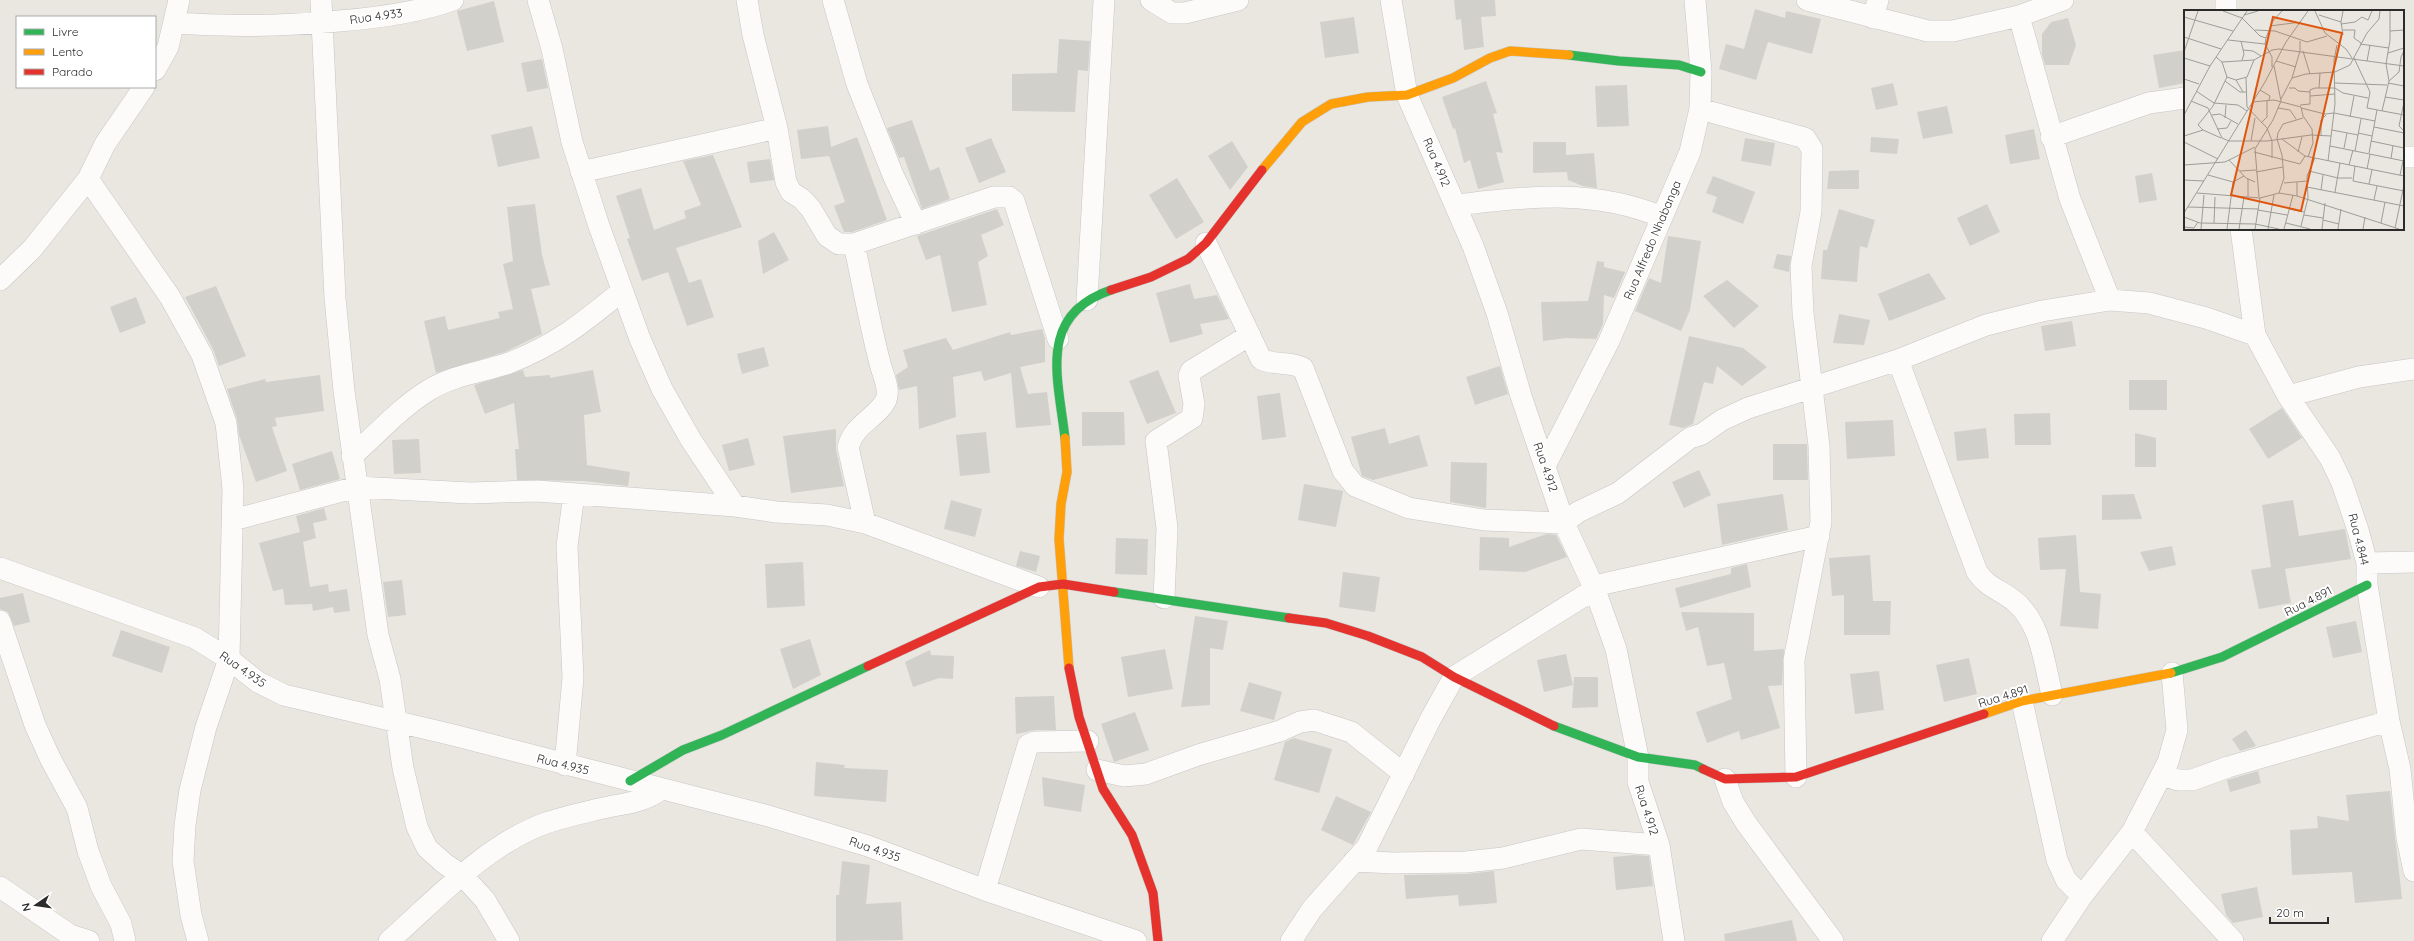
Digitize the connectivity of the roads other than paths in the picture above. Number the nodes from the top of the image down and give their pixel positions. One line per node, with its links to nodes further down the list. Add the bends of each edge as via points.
1 (180, 0): 17 (street)
2 (320, 0): 16 (street)
3 (453, 0): 16 (street, Rua 4.933, via 380,18)
4 (538, 0): 26 (street)
5 (747, 0): 24 (street, via 753,35)
6 (834, 0): 30 (street, via 857,84 893,175)
7 (1104, 0): 36 (street)
8 (1151, 0): 9 (street, via 1172,13 1185,13)
9 (1238, 0)
10 (1392, 0): 21 (street, Rua 4.912)
11 (1695, 0): 19 (street, Rua Alfredo Nhabanga)
12 (1807, 0): 14 (street)
13 (2062, 0): 15 (street)
14 (1876, 9): 15 (street, via 1928,31 1953,31)
15 (2019, 16): 25 (street)
16 (322, 22): 17 (street, Rua 4.933, via 229,27); 45 (street, via 335,298)
17 (174, 23): 18 (street, via 168,47)
18 (156, 68)
19 (1701, 72): 21 (street, via 1679,66 1556,53 1510,51 1490,58 1453,78); 23 (street, Rua Alfredo Nhabanga)
20 (143, 88): 27 (street, via 106,144)
21 (1407, 95): 28 (street, Rua 4.912); 33 (street, via 1368,97 1331,104 1302,122 1237,201)
22 (2184, 98): 25 (street, via 2149,103)
23 (1700, 109): 29 (street, Rua Alfredo Nhabanga, via 1690,152); 43 (street, via 1805,138 1812,149 1811,212 1801,266)
24 (777, 128): 26 (street); 32 (street, via 786,182 791,192 802,199 811,210 827,236 838,244)
25 (2051, 137): 37 (street, via 2070,199)
26 (581, 172): 35 (street)
27 (88, 179): 34 (street, via 32,249); 50 (street, via 170,297 202,355 226,423 233,489)
28 (1456, 205): 29 (street, via 1543,195 1588,198 1636,206); 46 (street, Rua 4.912, via 1474,246 1521,396)
29 (1662, 217): 46 (street, Rua Alfredo Nhabanga, via 1609,341)
30 (916, 224): 32 (street); 40 (street, via 994,197 1009,197 1014,201)
31 (2241, 230): 39 (street, Rua 4.844)
32 (854, 244): 51 (street, via 887,390 886,401 850,438 848,446)
33 (1206, 244): 36 (street, via 1188,258 1151,277); 38 (street)
34 (0, 280)
35 (622, 291): 45 (street, via 557,342 507,364 457,378 429,390); 49 (street, via 662,389 691,440)
36 (1088, 300): 40 (street, via 1074,310)
37 (2110, 300): 39 (street, via 2149,303 2206,318); 41 (street, via 2042,311 1986,325)
38 (1250, 335): 52 (street, via 1261,359 1269,363 1297,365 1303,368 1343,471 1355,486 1410,508 1484,520); 61 (street, via 1190,371 1194,411 1192,418 1156,441 1167,528)
39 (2255, 335): 44 (street, Rua 4.844)
40 (1058, 339): 57 (street, via 1057,366 1067,472 1061,504 1059,539)
41 (1898, 360): 43 (street); 66 (street, via 1977,572 1985,583 2013,600 2035,628)
42 (2414, 369): 44 (street, via 2359,377)
43 (1811, 386): 52 (street, via 1722,420 1702,434 1690,438 1618,492 1578,512); 53 (street, via 1818,446 1821,522)
44 (2288, 396): 55 (street, Rua 4.844, via 2330,458 2342,483)
45 (352, 456): 47 (street)
46 (1546, 464): 52 (street, Rua 4.912)
47 (357, 487): 48 (street, via 470,493); 50 (street); 69 (street, via 378,635 390,679)
48 (574, 494): 49 (street); 72 (street, via 567,546 573,678)
49 (735, 506): 51 (street, via 827,515)
50 (233, 520): 63 (street)
51 (865, 523): 59 (street)
52 (1564, 523): 60 (street, Rua 4.912)
53 (1819, 536): 60 (street, via 1603,584); 77 (street, via 1794,660)
54 (2414, 562): 55 (street)
55 (2367, 564): 58 (street, Rua 4.844)
56 (0, 568): 63 (street, Rua 4.935, via 195,638)
57 (1063, 584): 59 (street, Rua 4.891); 61 (street, Rua 4.891); 70 (street, via 1070,679)
58 (2367, 585): 64 (street, Rua 4.891, via 2222,657); 68 (street, Rua 4.844)
59 (1039, 586): 79 (street, Rua 4.891, via 758,719 683,750)
60 (1594, 590): 65 (street); 71 (street, Rua 4.912, via 1616,649)
61 (1164, 598): 65 (street, Rua 4.891, via 1326,623 1422,657)
62 (0, 621): 90 (street, via 35,725 77,808 88,851 101,886 121,924)
63 (229, 659): 69 (street, Rua 4.935, via 258,682 284,695); 91 (street, via 206,727 184,825 183,861 191,915)
64 (2172, 673): 66 (street, Rua 4.891); 76 (street, via 2177,730)
65 (1454, 678): 71 (street, Rua 4.891, via 1530,716); 75 (street)
66 (2052, 695): 67 (street, Rua 4.891)
67 (2022, 701): 77 (street, Rua 4.891); 88 (street, via 2057,860 2066,880)
68 (2389, 721): 73 (street, Rua 4.844); 76 (street, via 2228,767 2192,780)
69 (397, 723): 72 (street, Rua 4.935); 85 (street, via 403,768 417,827 427,848)
70 (1088, 741): 74 (street); 87 (street, via 1035,742 1028,745)
71 (1638, 757): 78 (street, Rua 4.891, via 1696,765); 82 (street, Rua 4.912, via 1638,782)
72 (565, 765): 79 (street, Rua 4.935)
73 (2407, 768): 84 (street, Rua 4.844, via 2408,838)
74 (1097, 770): 75 (street, via 1124,776 1146,774 1198,755 1280,731 1300,722 1314,720 1351,732); 95 (street, via 1103,789 1132,835 1144,867 1153,894)
75 (1404, 774): 83 (street, via 1367,847)
76 (2162, 776): 81 (street)
77 (1796, 777): 78 (street, Rua 4.891)
78 (1725, 779): 98 (street, via 1733,802 1746,823)
79 (630, 781): 80 (street, Rua 4.935)
80 (662, 789): 85 (street, via 648,799 578,814 523,833); 87 (street, Rua 4.935, via 765,815 868,846)
81 (2132, 832): 88 (street); 100 (street)
82 (1658, 845): 83 (street, via 1581,840 1495,859 1393,863); 97 (street, Rua 4.912)
83 (1354, 861): 96 (street, via 1312,910)
84 (2414, 871)
85 (463, 876): 92 (street); 93 (street, via 485,900)
86 (0, 888): 89 (street, via 70,935)
87 (985, 890): 94 (street, Rua 4.935)
88 (2082, 896): 99 (street)
89 (89, 941)
90 (125, 941)
91 (198, 941)
92 (389, 941)
93 (509, 941)
94 (1136, 941)
95 (1158, 941)
96 (1291, 941)
97 (1674, 941)
98 (1833, 941)
99 (2052, 941)
100 (2233, 941)

